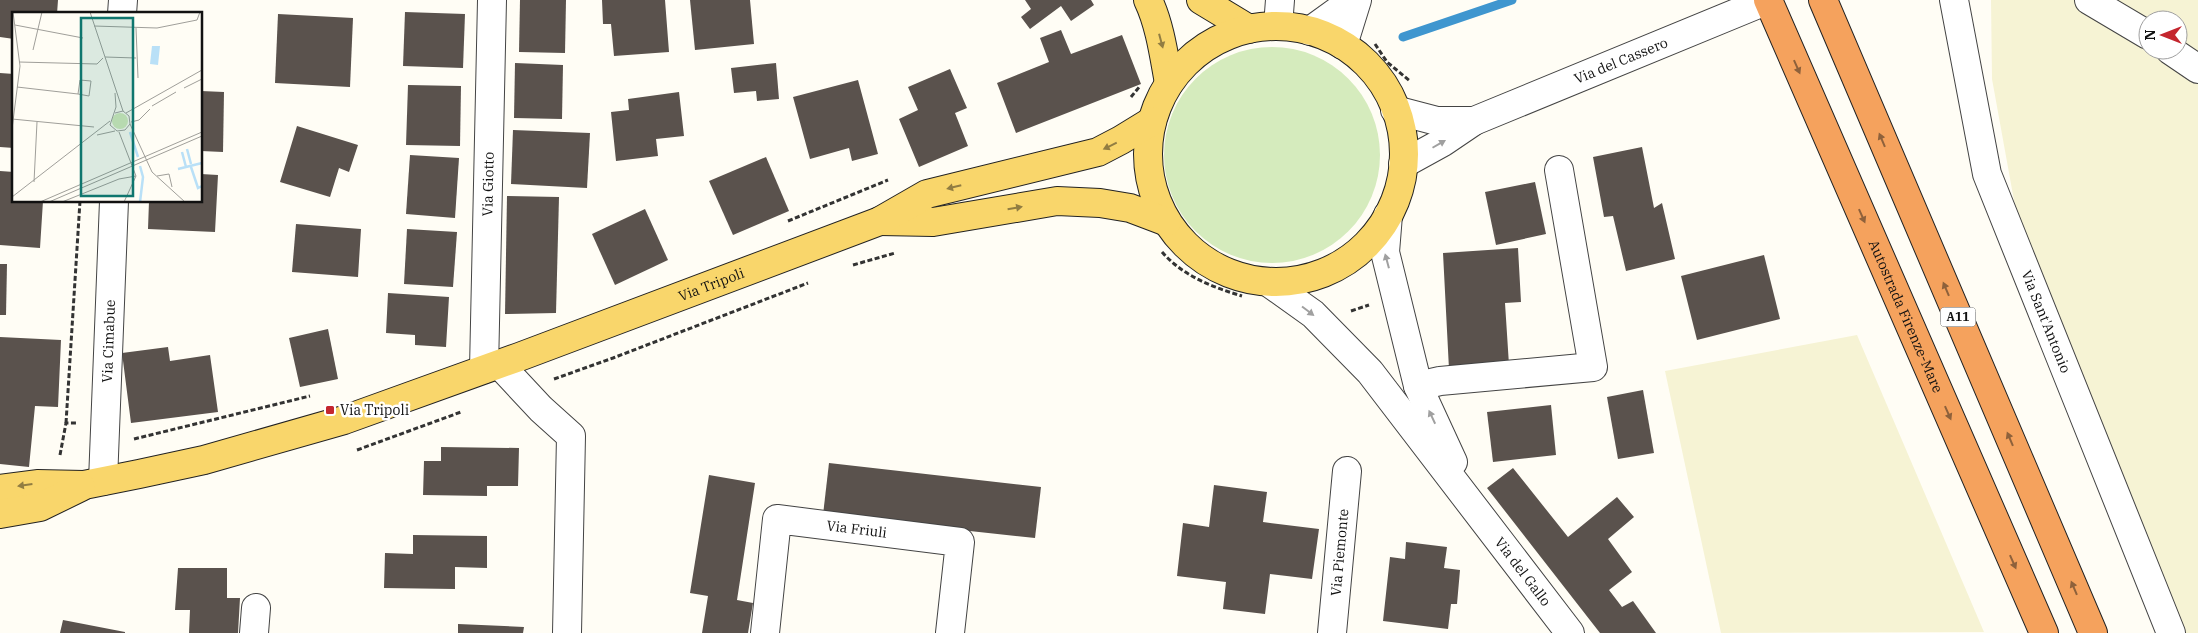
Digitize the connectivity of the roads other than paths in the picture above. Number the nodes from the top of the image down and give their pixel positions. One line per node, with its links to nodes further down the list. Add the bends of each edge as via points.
1 (492, 0): 27 (street, Via Giotto)
2 (1148, 0): 16 (main road, one-way to 16, via 1164,52)
3 (1201, 0): 10 (main road)
4 (1355, 0): 12 (street); 13 (street)
5 (1954, 0): 41 (street, Via Sant'Antonio, via 1987,174)
6 (2090, 0): 11 (street)
7 (1823, 1): 40 (highway, A11, one-way to 7)
8 (1772, 11): 19 (street, Via del Cassero); 39 (highway, Autostrada Firenze-Mare, one-way to 39)
9 (1279, 13): 10 (main road); 12 (main road)
10 (1249, 29): 16 (main road, via 1204,49)
11 (2138, 29)
12 (1310, 31): 13 (main road)
13 (1343, 46): 17 (main road, via 1375,73)
14 (2185, 60): 15 (street)
15 (2198, 69)
16 (1157, 82): 18 (main road, via 1162,95)
17 (1396, 110): 19 (street, via 1437,120); 20 (main road)
18 (1152, 120): 24 (main road, one-way to 24, via 1098,152 927,194); 25 (main road, via 1148,162)
19 (1474, 121): 20 (street, one-way to 19)
20 (1403, 164): 23 (main road, via 1398,190)
21 (1559, 170): 28 (street, via 1592,367 1440,381)
22 (114, 202): 30 (street, Via Cimabue, via 104,422)
23 (1388, 215): 26 (main road, via 1358,253 1338,266 1292,282); 28 (street, one-way to 23, via 1384,252)
24 (880, 221): 25 (main road, one-way to 25, via 933,222 1057,201 1130,208); 27 (main road, Via Tripoli)
25 (1162, 234): 26 (main road, via 1182,242 1221,270)
26 (1268, 282): 32 (street, one-way to 32, via 1313,314 1370,372)
27 (491, 367): 30 (main road, Via Tripoli, via 344,420 204,460); 34 (street, via 571,436)
28 (1418, 386): 32 (street, one-way to 28)
29 (1347, 470): 37 (street, Via Piemonte)
30 (94, 483): 31 (main road, one-way to 31, via 36,484); 33 (main road, via 40,507)
31 (0, 489)
32 (1474, 509): 38 (street, Via del Gallo)
33 (0, 514)
34 (567, 633)
35 (765, 633): 36 (street, Via Friuli, via 777,519 960,542)
36 (950, 633)
37 (1332, 633)
38 (1570, 633)
39 (2044, 633)
40 (2093, 633)
41 (2171, 633)

